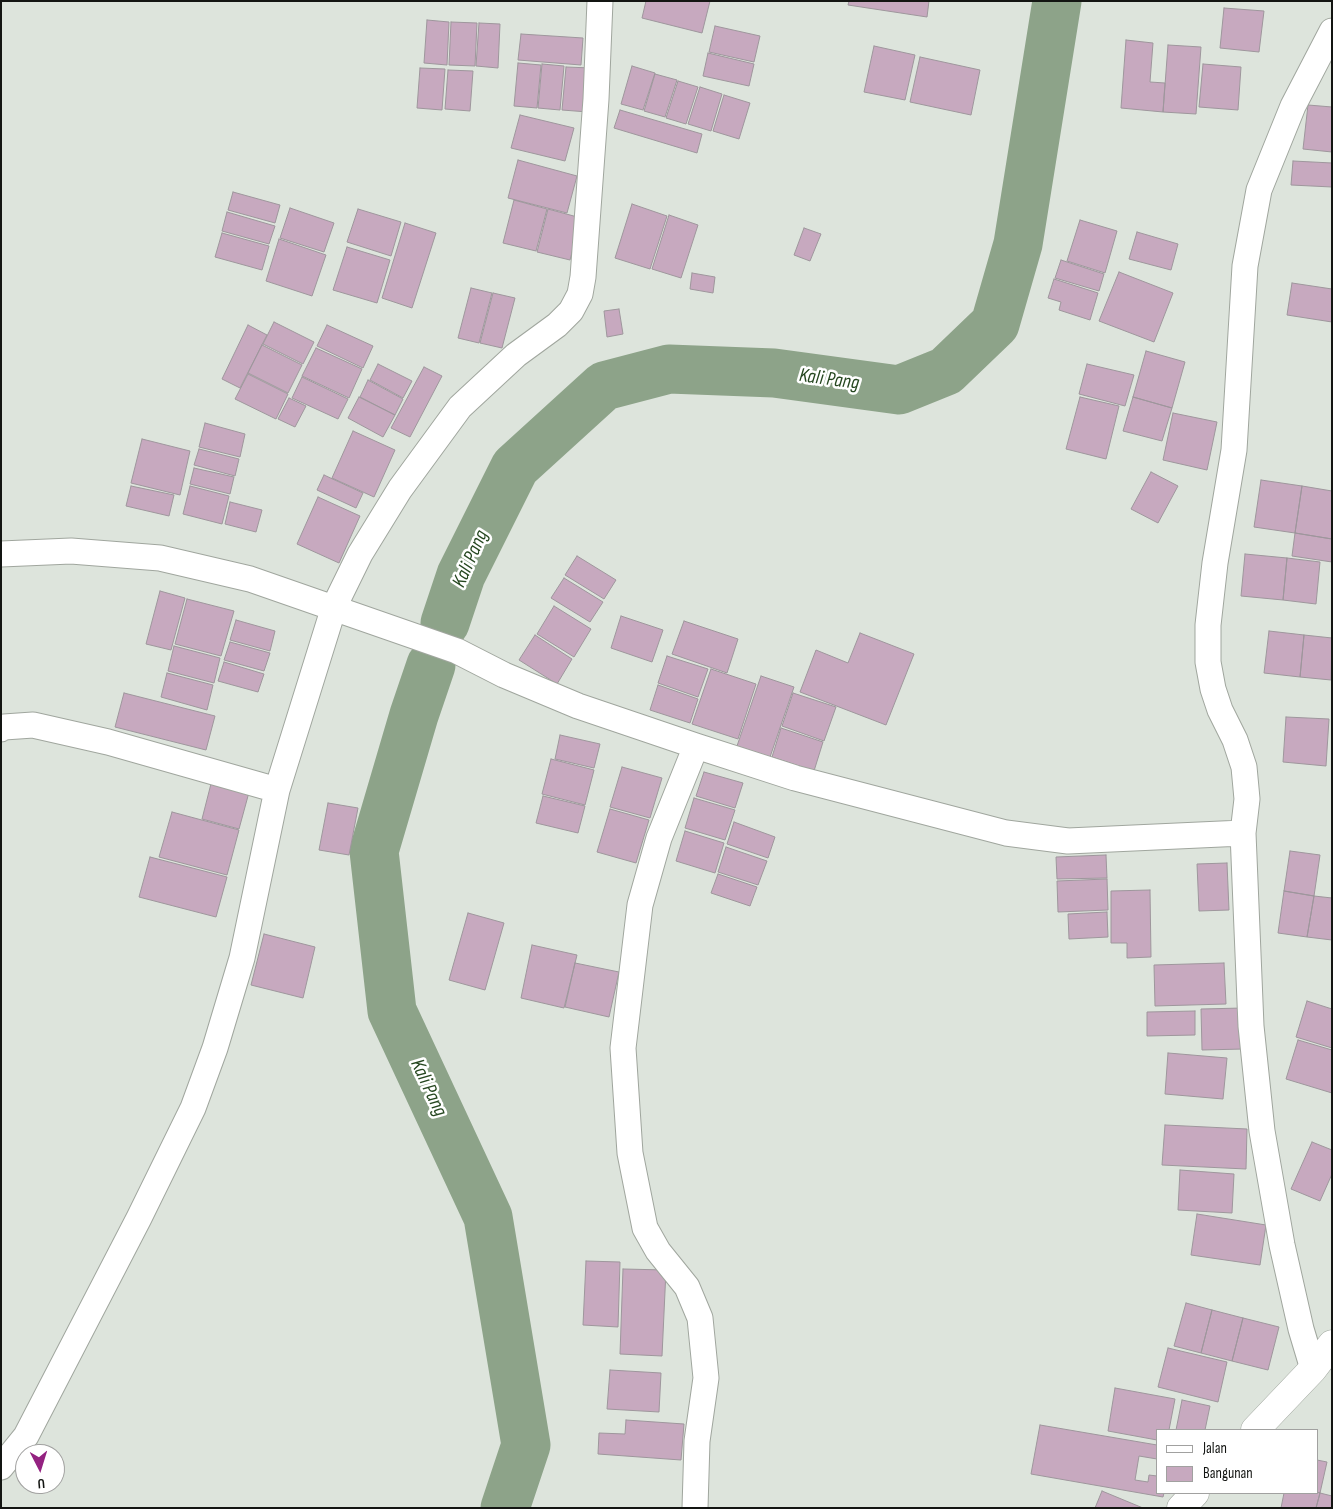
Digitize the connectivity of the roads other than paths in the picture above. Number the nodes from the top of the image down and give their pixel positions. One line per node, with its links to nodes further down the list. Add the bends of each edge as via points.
1 (600, 1): 4 (street, via 580,294 571,311 557,325 516,355 460,407 400,489 360,554)
2 (1332, 31): 8 (street, via 1293,106 1259,190 1245,266 1234,450 1208,625 1208,662 1216,696 1244,767 1247,799)
3 (1, 554): 4 (street, via 71,552 160,558 250,579)
4 (334, 607): 6 (street, via 457,651 578,706); 7 (street)
5 (1, 729): 7 (street, via 4,726 33,725 108,742)
6 (696, 746): 8 (street, via 795,778 1006,833 1068,842); 14 (street, via 659,838 640,905 623,1048 630,1154 645,1228 658,1251 687,1287 700,1318 706,1378 697,1441)
7 (277, 790): 12 (street, via 242,958 193,1108 26,1436)
8 (1243, 832): 10 (street, via 1251,1026 1262,1132 1282,1245)
9 (1332, 1344): 10 (street)
10 (1313, 1369): 11 (street)
11 (1256, 1429)
12 (1, 1467)
13 (1194, 1494): 15 (street)
14 (694, 1508)
15 (1181, 1508)

